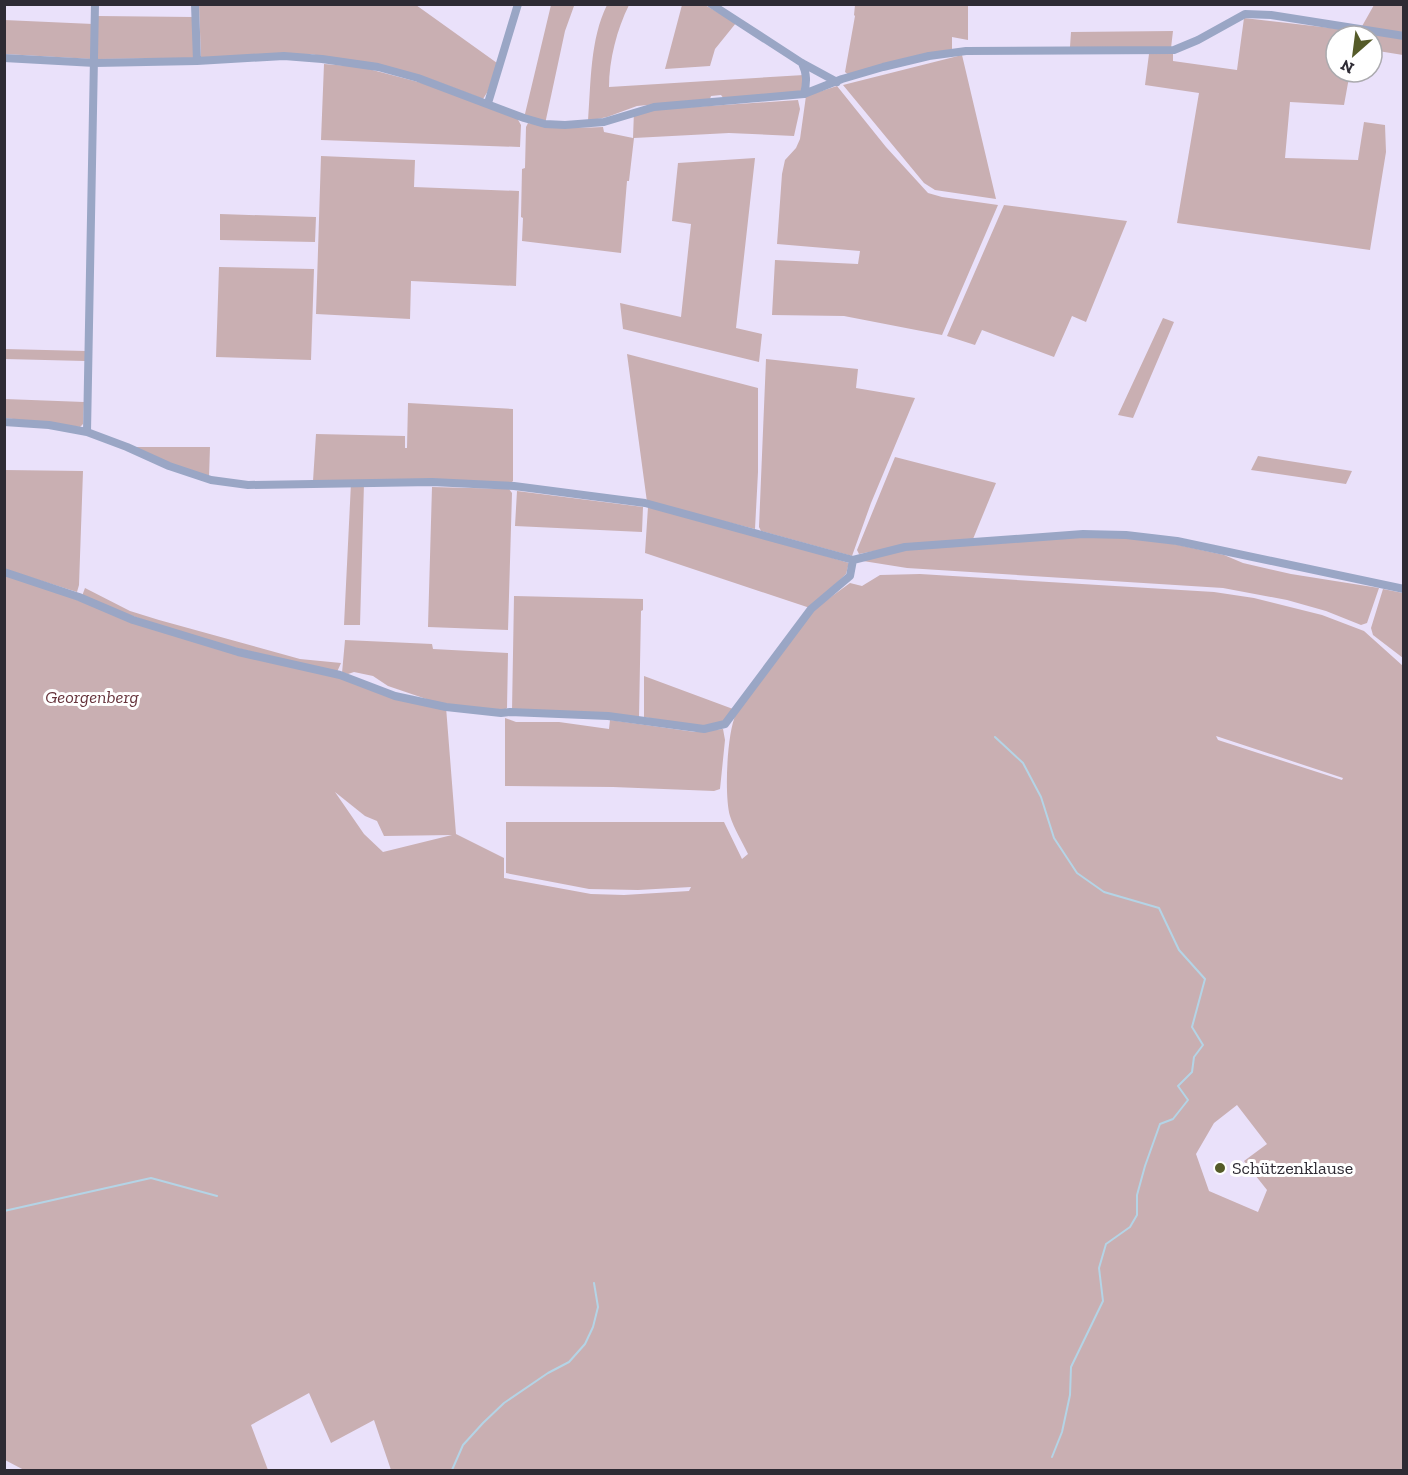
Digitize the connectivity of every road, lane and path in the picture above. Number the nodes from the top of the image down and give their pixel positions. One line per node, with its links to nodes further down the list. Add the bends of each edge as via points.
1 (96, 4): 10 (street)
2 (195, 4): 9 (street)
3 (518, 4): 14 (street)
4 (711, 4): 11 (street)
5 (1251, 4): 6 (street)
6 (1245, 14): 7 (street); 12 (street, via 1174,50 966,51 883,67)
7 (1404, 36)
8 (4, 58): 10 (street)
9 (197, 61): 10 (street); 14 (street, via 322,58 378,67)
10 (94, 63): 16 (street)
11 (802, 63): 12 (street); 13 (street, via 807,84)
12 (837, 82): 13 (street)
13 (804, 94): 14 (street, via 654,107 604,122 565,125 545,124)
14 (488, 103)
15 (4, 422): 16 (street, via 49,424)
16 (87, 432): 17 (street, via 211,480 248,485 432,482 514,486 645,502)
17 (853, 560): 18 (street, via 850,576 812,609 725,724 704,729 608,716 501,713 395,696 340,675 238,652 133,620); 19 (street, via 905,547 1083,534 1126,535 1177,541)
18 (4, 572)
19 (1404, 589)

